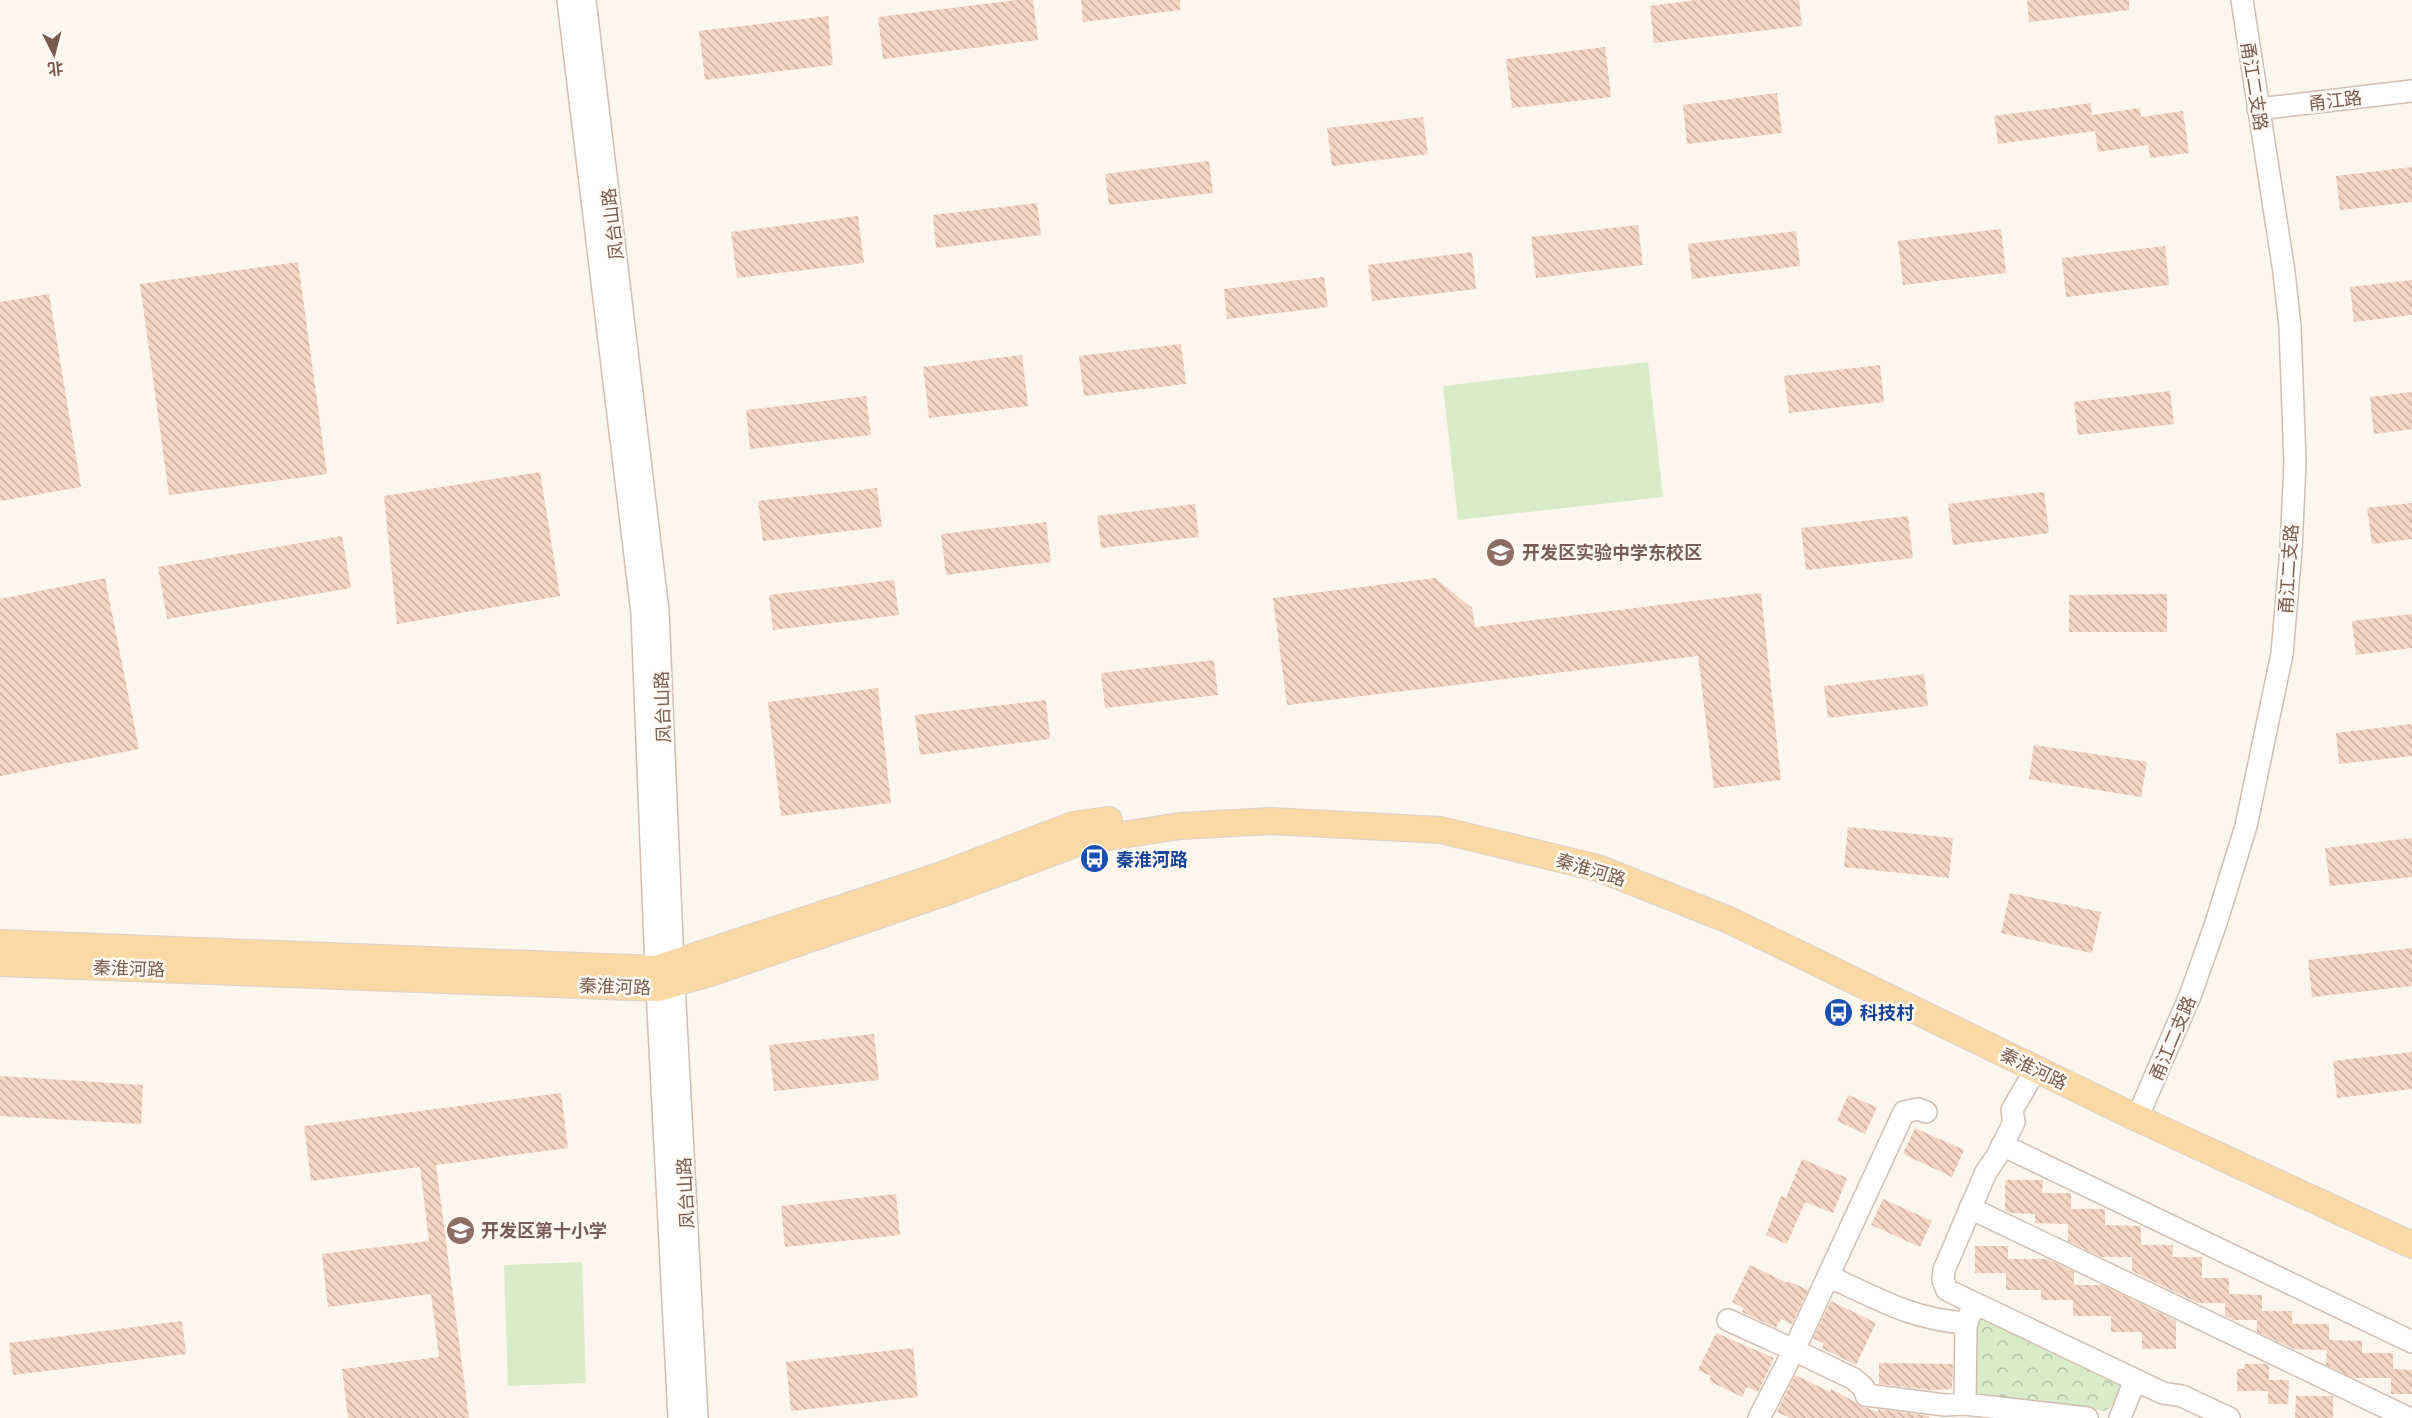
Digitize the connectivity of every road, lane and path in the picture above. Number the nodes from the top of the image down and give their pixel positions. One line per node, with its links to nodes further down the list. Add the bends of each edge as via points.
1 (568, 0): 8 (street, 凤台山路, via 642,613)
2 (585, 0): 8 (street, 凤台山路, via 658,611)
3 (2242, 0): 5 (street, 甬江二支路)
4 (2412, 91): 5 (street, 甬江路)
5 (2258, 109): 10 (street, 甬江二支路, via 2284,272 2292,366 2295,463 2282,654 2246,826 2190,996)
6 (0, 943): 8 (main road, 秦淮河路)
7 (0, 963): 8 (main road, 秦淮河路)
8 (665, 976): 9 (main road, 秦淮河路, via 952,890 1083,841 1180,826 1271,821 1440,830 1598,868 1729,920); 10 (main road, 秦淮河路, via 1073,825 1174,810 1268,805 1442,814 1605,853 1738,906); 23 (street, 凤台山路); 24 (street, 凤台山路)
9 (2036, 1069): 10 (main road, 秦淮河路); 12 (street, via 2012,1110 2014,1122)
10 (2141, 1111): 14 (main road, 秦淮河路); 15 (main road, 秦淮河路)
11 (1926, 1112): 16 (street, via 1904,1112)
12 (2002, 1145): 13 (street); 19 (street)
13 (1970, 1208): 17 (street, via 1943,1280 1947,1290); 29 (street)
14 (2412, 1227)
15 (2412, 1245)
16 (1828, 1276): 17 (street, via 1911,1315 1941,1322); 20 (street)
17 (1970, 1314): 21 (street); 22 (street)
18 (1728, 1320): 20 (street)
19 (2412, 1342)
20 (1794, 1350): 22 (street, via 1854,1379 1866,1395); 25 (street)
21 (2135, 1380): 27 (street); 28 (street)
22 (1951, 1409): 26 (street)
23 (679, 1418)
24 (697, 1418)
25 (1760, 1418)
26 (2087, 1418)
27 (2120, 1418)
28 (2229, 1418)
29 (2408, 1418)

